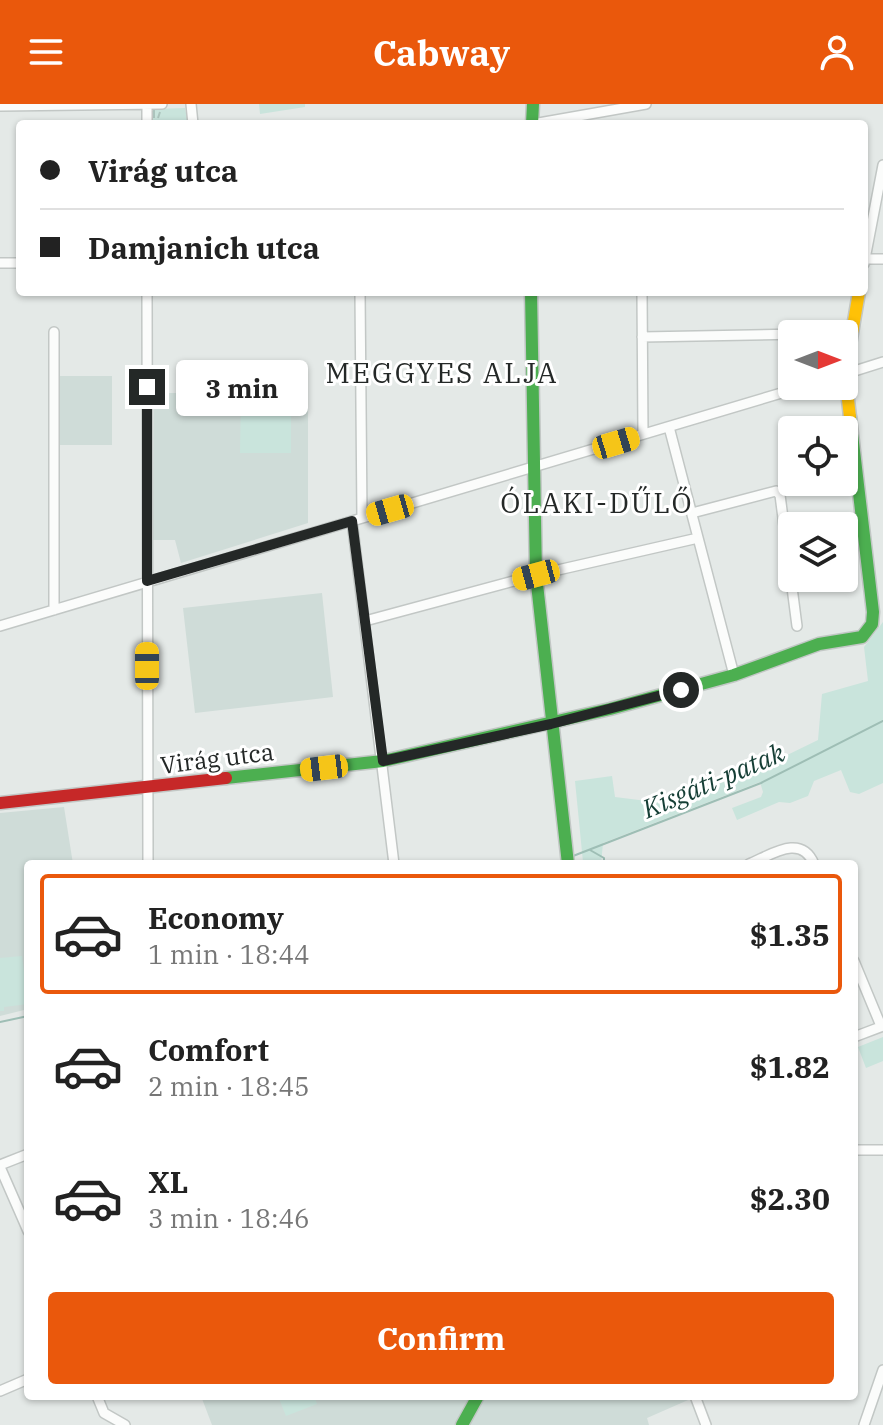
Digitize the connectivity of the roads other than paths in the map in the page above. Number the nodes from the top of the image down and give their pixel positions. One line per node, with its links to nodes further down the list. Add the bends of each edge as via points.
1 (147, 104): 2 (street); 4 (street)
2 (162, 104)
3 (646, 104): 5 (street)
4 (0, 106)
5 (624, 106): 6 (street)
6 (553, 120)
7 (883, 165): 8 (street)
8 (868, 241)
9 (147, 296): 29 (street)
10 (360, 296): 26 (street)
11 (531, 296): 24 (street)
12 (642, 296): 17 (street)
13 (858, 296): 14 (street)
14 (854, 320)
15 (54, 332): 30 (street)
16 (778, 334): 17 (street)
17 (642, 337): 23 (street)
18 (883, 362): 19 (street)
19 (858, 370)
20 (778, 394): 22 (street)
21 (847, 400): 34 (street, Virág utca, via 872,624 855,640 819,644)
22 (669, 427): 23 (street); 25 (street)
23 (643, 434): 24 (street)
24 (533, 467): 26 (street); 28 (street)
25 (692, 513): 27 (street); 33 (street, via 776,491 780,495)
26 (357, 519): 29 (street); 31 (street)
27 (698, 538): 28 (street); 34 (street)
28 (536, 575): 31 (street); 35 (street)
29 (147, 581): 30 (street); 37 (street)
30 (54, 610): 32 (street)
31 (365, 621): 36 (street)
32 (0, 626)
33 (797, 626)
34 (734, 675): 35 (street, Virág utca)
35 (551, 724): 36 (street, Virág utca); 41 (street)
36 (383, 761): 37 (street, Virág utca); 40 (street)
37 (148, 788): 38 (street, Virág utca); 39 (street)
38 (0, 803)
39 (148, 860)
40 (394, 860)
41 (568, 860)
42 (759, 860): 43 (street, via 790,847 801,848)
43 (812, 860)
44 (858, 970): 45 (street)
45 (882, 1026): 46 (street)
46 (858, 1035)
47 (858, 1150): 48 (street)
48 (883, 1150)
49 (24, 1156): 50 (street)
50 (0, 1166): 51 (street)
51 (24, 1222)
52 (883, 1370): 61 (street)
53 (24, 1381): 54 (street)
54 (0, 1390)
55 (99, 1400): 58 (street, via 104,1413)
56 (476, 1400): 59 (street)
57 (697, 1400): 60 (street)
58 (125, 1425)
59 (462, 1425)
60 (706, 1425)
61 (864, 1425)

